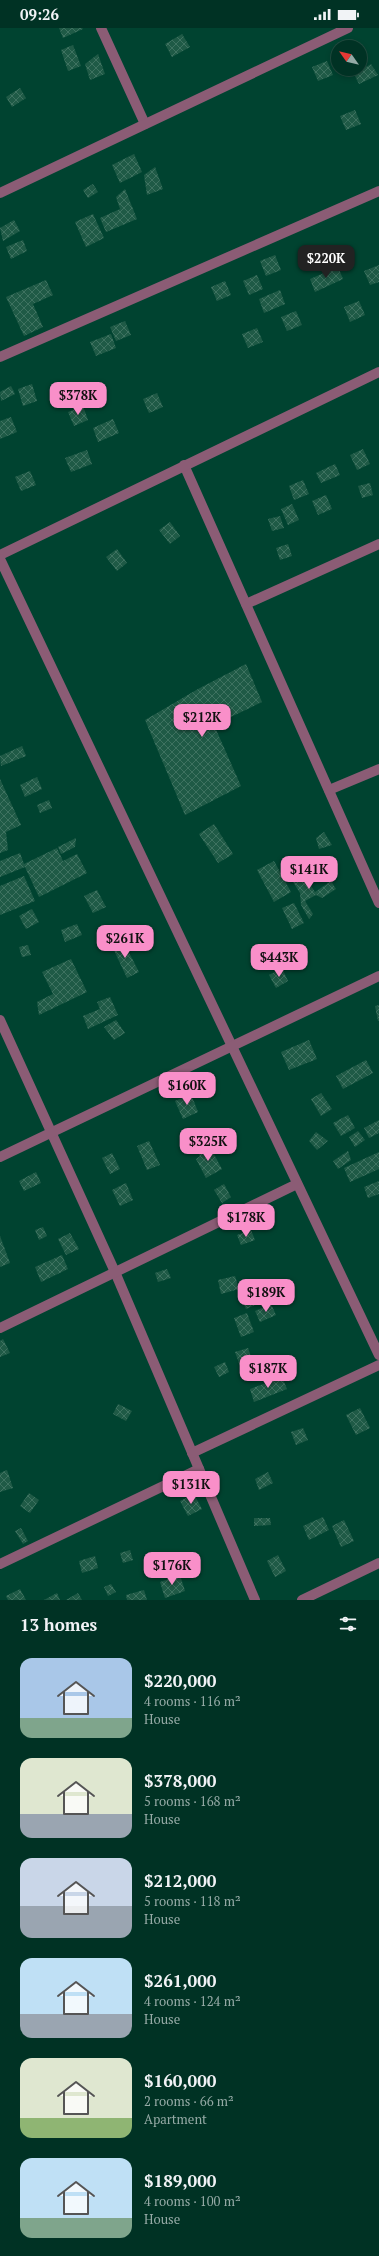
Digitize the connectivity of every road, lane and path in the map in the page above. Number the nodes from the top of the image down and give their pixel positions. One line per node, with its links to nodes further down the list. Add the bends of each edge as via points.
1 (101, 28): 3 (street)
2 (348, 28): 3 (street)
3 (146, 124): 5 (street)
4 (379, 191): 6 (street)
5 (0, 193)
6 (0, 357)
7 (379, 372): 8 (street)
8 (184, 465): 10 (street); 12 (street)
9 (379, 544): 12 (street)
10 (0, 555)
11 (0, 559): 18 (street)
12 (246, 604): 14 (street)
13 (379, 769): 14 (street)
14 (329, 790): 15 (street)
15 (379, 903)
16 (379, 976): 18 (street)
17 (0, 1020): 19 (street)
18 (232, 1046): 19 (street); 21 (street)
19 (52, 1132): 20 (street); 22 (street)
20 (0, 1156)
21 (297, 1184): 22 (street); 24 (street)
22 (115, 1272): 23 (street); 26 (street)
23 (0, 1328)
24 (379, 1355)
25 (379, 1365): 26 (street)
26 (192, 1453): 27 (street)
27 (199, 1469): 29 (street); 30 (street)
28 (379, 1563): 31 (street)
29 (0, 1564)
30 (255, 1600)
31 (302, 1600)

